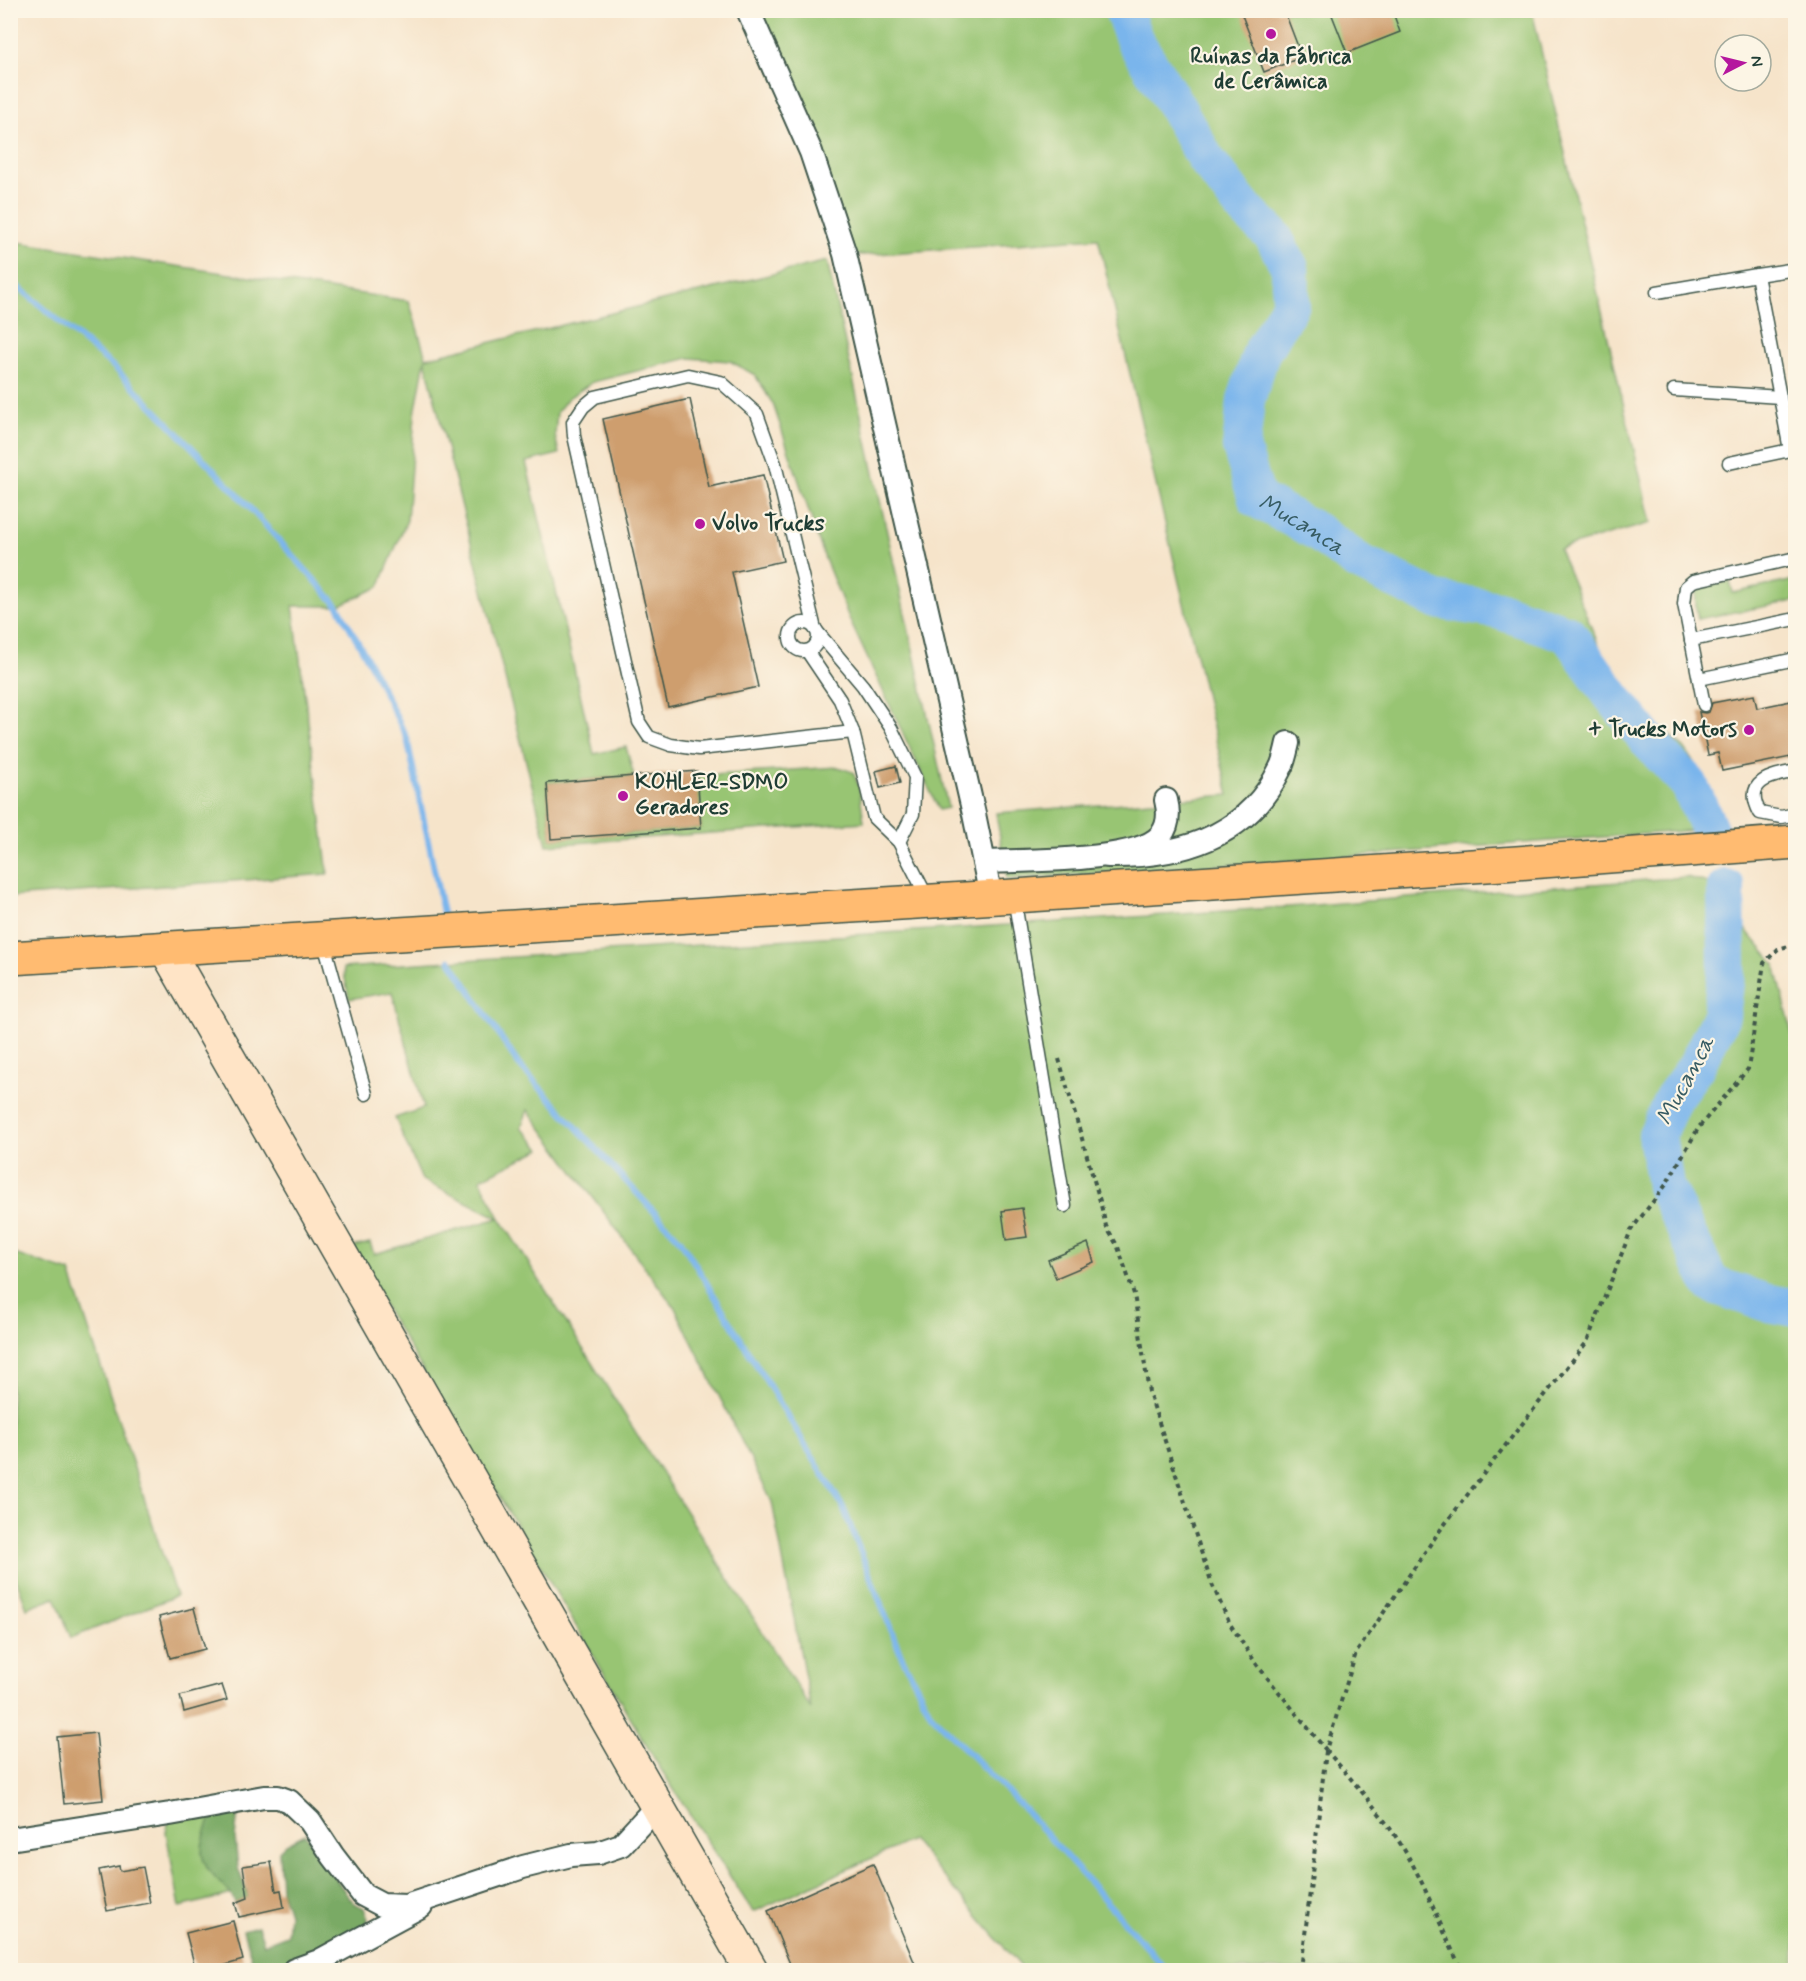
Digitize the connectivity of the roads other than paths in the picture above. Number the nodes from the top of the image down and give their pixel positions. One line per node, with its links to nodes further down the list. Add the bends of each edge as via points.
1 (748, 10): 25 (street, via 811,153 845,254)
2 (1796, 268): 3 (lane)
3 (1757, 275): 4 (lane); 6 (lane)
4 (1657, 292)
5 (1674, 390): 6 (lane)
6 (1780, 397): 7 (lane)
7 (1793, 451): 8 (lane)
8 (1729, 463)
9 (1796, 558): 12 (lane, via 1693,581 1686,586)
10 (1796, 619): 12 (lane)
11 (815, 629): 13 (lane, via 817,642); 13 (lane, via 803,623 792,631 790,640 794,648); 17 (lane, via 775,464 757,414 721,382 688,375 595,397 583,407 573,422 574,436 639,722 649,737 671,745 699,748); 22 (lane, via 863,686 891,728 915,777 914,814)
12 (1691, 640): 15 (lane)
13 (807, 651): 17 (lane, via 840,700)
14 (1796, 659): 15 (lane)
15 (1699, 679): 16 (lane)
16 (1704, 705)
17 (853, 732): 22 (lane, via 874,818)
18 (1288, 743): 24 (street, via 1281,769 1265,793 1248,815 1224,832 1167,852)
19 (1796, 771): 21 (lane, via 1771,776 1754,792 1760,813 1781,817)
20 (1166, 800): 24 (street, via 1169,816 1161,836 1139,849)
21 (1796, 814)
22 (899, 842): 27 (lane)
23 (1796, 842): 26 (main road)
24 (1108, 856): 25 (street)
25 (984, 862): 26 (street)
26 (1002, 896): 27 (main road); 32 (lane)
27 (929, 901): 28 (main road)
28 (322, 940): 29 (main road); 31 (lane)
29 (166, 949): 30 (main road); 33 (street)
30 (10, 958)
31 (366, 1094)
32 (1065, 1206)
33 (657, 1806): 35 (street, via 621,1845 523,1867); 37 (street)
34 (10, 1839): 35 (street, via 278,1797 289,1801 310,1821 363,1895 382,1905 406,1906)
35 (437, 1897): 36 (street)
36 (294, 1971)
37 (751, 1971)

